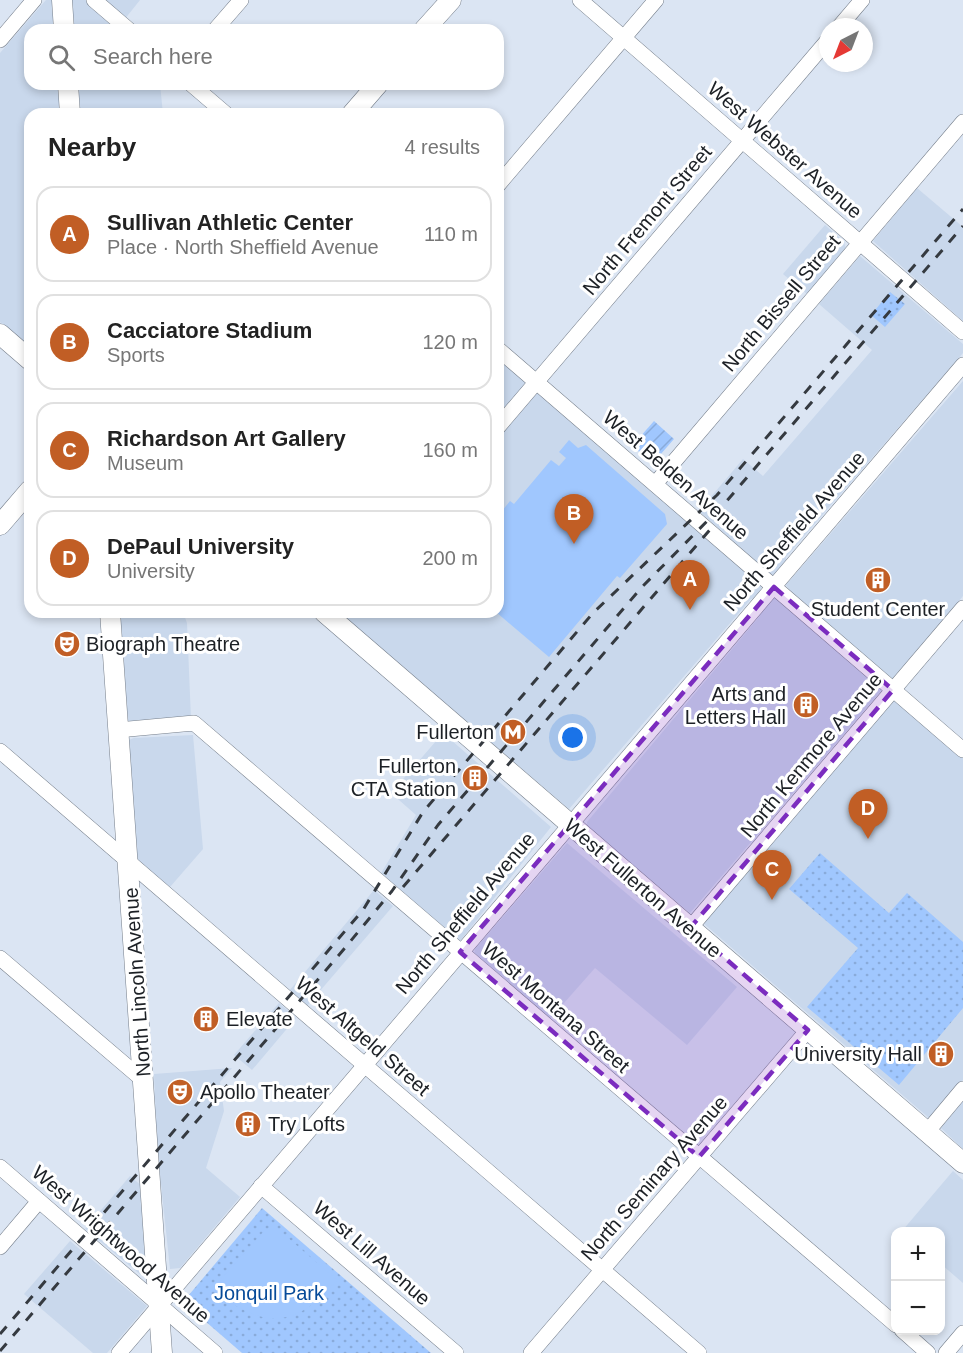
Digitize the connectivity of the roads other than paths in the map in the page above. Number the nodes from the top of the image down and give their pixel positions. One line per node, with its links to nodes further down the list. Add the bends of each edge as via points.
1 (34, 0): 15 (street)
2 (62, 0): 10 (main road)
3 (94, 0): 11 (street)
4 (241, 0): 12 (street)
5 (451, 0): 13 (main road)
6 (580, 0): 14 (street, West Webster Avenue)
7 (656, 0): 14 (street)
8 (862, 0): 9 (street)
9 (847, 18)
10 (64, 24)
11 (122, 24)
12 (220, 24)
13 (429, 24)
14 (624, 38): 24 (street, West Webster Avenue); 25 (street)
15 (0, 40)
16 (819, 51): 24 (street, North Fremont Street)
17 (68, 90): 20 (main road)
18 (199, 90): 21 (street)
19 (373, 90): 22 (main road)
20 (69, 108)
21 (219, 108)
22 (357, 108)
23 (963, 122): 26 (street, North Bissell Street)
24 (742, 141): 26 (street, West Webster Avenue); 32 (street, North Fremont Street)
25 (504, 178)
26 (860, 243): 27 (street, West Webster Avenue); 34 (street, North Bissell Street)
27 (963, 332)
28 (0, 334): 30 (main road)
29 (504, 354): 32 (street, West Belden Avenue)
30 (24, 355)
31 (963, 365): 37 (street, North Sheffield Avenue)
32 (536, 382): 33 (street, North Fremont Street); 34 (street, West Belden Avenue)
33 (504, 420)
34 (654, 484): 37 (street, West Belden Avenue)
35 (24, 497): 36 (main road)
36 (0, 525)
37 (774, 587): 41 (street, West Belden Avenue); 45 (street, North Sheffield Avenue)
38 (963, 608): 41 (street, North Kenmore Avenue)
39 (110, 618): 42 (main road, North Lincoln Avenue)
40 (337, 618): 45 (main road, West Fullerton Avenue)
41 (893, 690): 43 (street, West Belden Avenue); 47 (street, North Kenmore Avenue)
42 (118, 730): 46 (main road, North Lincoln Avenue); 48 (street, West Montana Street, via 194,723)
43 (963, 750)
44 (0, 751): 46 (street, West Altgeld Street)
45 (569, 824): 47 (main road, West Fullerton Avenue); 48 (street, North Sheffield Avenue)
46 (129, 861): 51 (street, West Altgeld Street); 52 (main road, North Lincoln Avenue)
47 (690, 928): 50 (main road, West Fullerton Avenue)
48 (460, 952): 51 (street, North Sheffield Avenue); 55 (street, West Montana Street)
49 (0, 958): 52 (street)
50 (808, 1030): 54 (main road, West Fullerton Avenue); 55 (street, North Seminary Avenue)
51 (364, 1065): 58 (street, North Sheffield Avenue); 61 (street, West Altgeld Street)
52 (143, 1080): 62 (main road, North Lincoln Avenue)
53 (963, 1089): 54 (street)
54 (927, 1132): 56 (main road, West Fullerton Avenue)
55 (699, 1157): 61 (street, North Seminary Avenue); 63 (street, West Montana Street)
56 (963, 1163)
57 (0, 1167): 59 (street, West Wrightwood Avenue)
58 (261, 1186): 62 (street, North Sheffield Avenue); 69 (street, West Lill Avenue)
59 (39, 1201): 60 (street); 62 (street, West Wrightwood Avenue)
60 (0, 1247)
61 (602, 1270): 70 (street, North Seminary Avenue); 71 (street, West Altgeld Street)
62 (160, 1305): 66 (street, North Sheffield Avenue); 67 (main road, North Lincoln Avenue); 68 (street, West Wrightwood Avenue)
63 (891, 1321)
64 (963, 1333): 73 (street)
65 (908, 1335): 72 (street)
66 (119, 1353)
67 (162, 1353)
68 (214, 1353)
69 (456, 1353)
70 (531, 1353)
71 (699, 1353)
72 (928, 1353)
73 (946, 1353)

